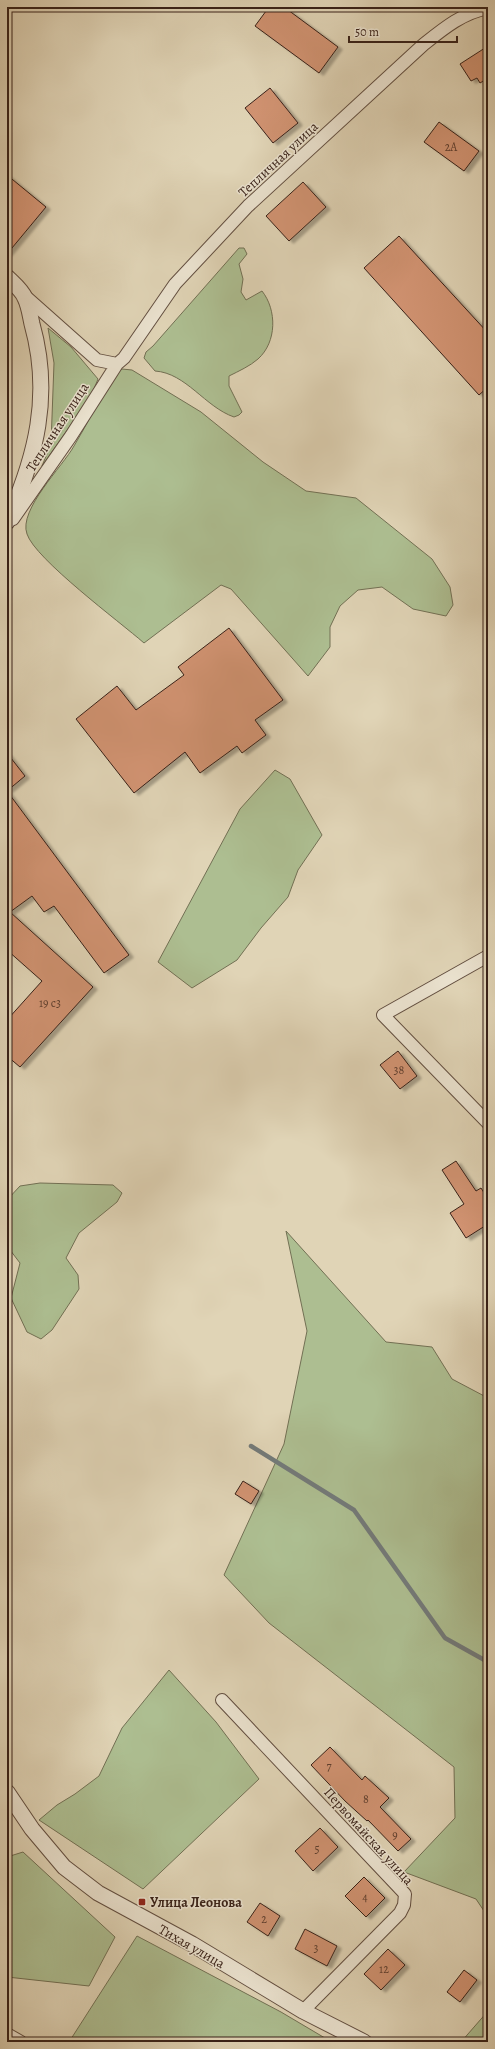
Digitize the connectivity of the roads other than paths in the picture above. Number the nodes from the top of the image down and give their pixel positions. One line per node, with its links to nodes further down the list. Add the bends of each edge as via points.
1 (488, 8): 4 (street, Тепличная улица, via 477,10 453,22 423,45 248,206 175,284 124,358)
2 (7, 277): 3 (street)
3 (25, 296): 4 (street, via 97,360); 5 (street, via 40,358 42,389 38,434 24,484)
4 (117, 364): 6 (street, Тепличная улица, via 71,436)
5 (7, 522)
6 (7, 526)
7 (488, 956): 8 (street, via 383,1015)
8 (488, 1123)
9 (222, 1700): 11 (street, Первомайская улица, via 405,1894 400,1913)
10 (7, 1792): 11 (street, Тихая улица, via 32,1829 64,1867 98,1893 192,1944)
11 (304, 2011): 14 (street, Тихая улица)
12 (7, 2034): 13 (street)
13 (21, 2042)
14 (364, 2042)

